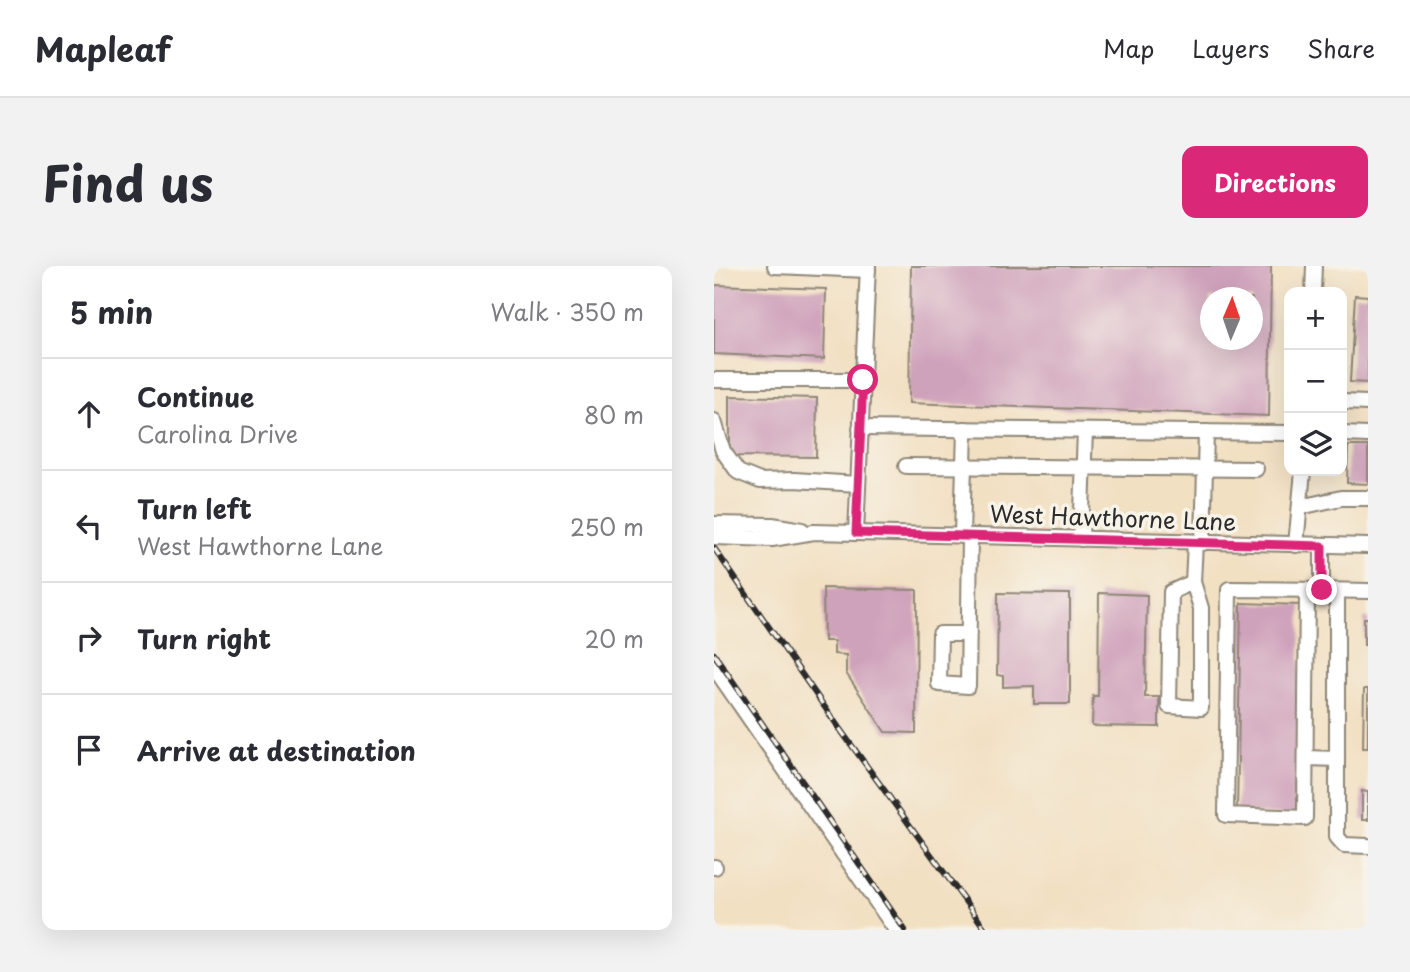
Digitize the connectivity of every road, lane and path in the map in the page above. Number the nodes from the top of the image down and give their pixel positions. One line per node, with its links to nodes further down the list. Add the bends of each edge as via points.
1 (775, 266): 3 (street)
2 (1314, 266): 4 (street)
3 (868, 268): 6 (street)
4 (1313, 287)
5 (714, 380): 6 (street)
6 (863, 380): 10 (street)
7 (1347, 402): 8 (street)
8 (1368, 403)
9 (714, 421): 23 (street, via 723,451 738,472 760,481)
10 (860, 428): 11 (street); 23 (street)
11 (965, 429): 12 (street); 18 (street)
12 (1085, 431): 13 (street); 19 (street)
13 (1206, 432): 14 (street); 20 (street)
14 (1284, 433)
15 (1347, 434): 16 (street)
16 (1368, 435)
17 (906, 466): 18 (street)
18 (964, 467): 19 (street); 29 (street)
19 (1084, 468): 20 (street); 31 (street)
20 (1205, 469): 21 (street); 32 (street)
21 (1256, 469)
22 (1303, 476): 25 (street)
23 (858, 484): 28 (street)
24 (1368, 498): 25 (street, via 1341,498)
25 (1300, 507): 33 (street)
26 (714, 524): 27 (street, via 772,525)
27 (814, 532): 28 (street, West Hawthorne Lane); 30 (street, via 772,539)
28 (856, 533): 29 (street, West Hawthorne Lane)
29 (966, 536): 31 (street, West Hawthorne Lane); 39 (street)
30 (714, 537)
31 (1081, 539): 32 (street, West Hawthorne Lane)
32 (1199, 542): 33 (street, West Hawthorne Lane); 36 (street)
33 (1296, 545): 34 (street, West Hawthorne Lane)
34 (1322, 546): 35 (street, West Hawthorne Lane); 37 (street)
35 (1368, 546)
36 (1193, 582): 36 (street, via 1201,608 1201,708 1169,706 1171,592)
37 (1322, 590): 38 (street); 41 (street); 41 (street, via 1229,589 1226,815 1305,818); 42 (street)
38 (1368, 591)
39 (969, 634)
40 (714, 667): 44 (street)
41 (1306, 758): 42 (street)
42 (1337, 759): 43 (street, via 1337,837 1344,845)
43 (1368, 846)
44 (896, 930)

